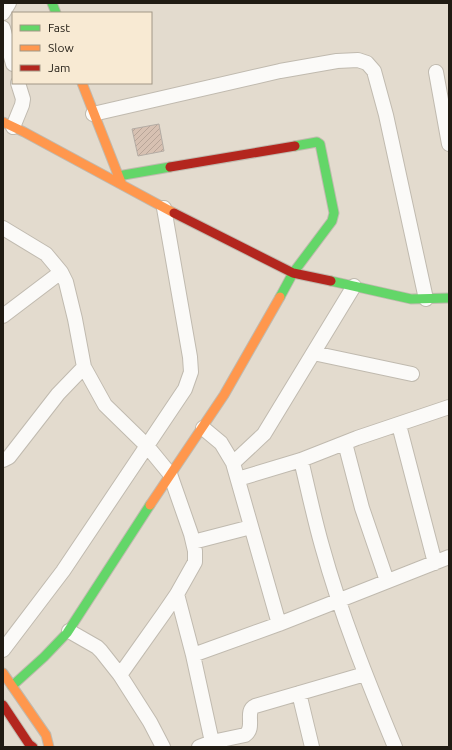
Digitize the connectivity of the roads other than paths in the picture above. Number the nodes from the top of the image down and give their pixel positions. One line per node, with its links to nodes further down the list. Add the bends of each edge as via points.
1 (9, 3): 2 (street)
2 (3, 13)
3 (3, 28): 4 (street)
4 (12, 60)
5 (436, 72): 10 (street)
6 (18, 84): 9 (street, via 23,99 22,105)
7 (82, 84): 8 (main road)
8 (93, 114): 11 (main road); 19 (street, via 287,70 337,61 358,60 367,63 374,70 386,115)
9 (8, 125): 12 (main road)
10 (449, 144)
11 (118, 176): 12 (main road); 16 (main road, via 317,142 322,149 334,213 332,221)
12 (122, 185): 13 (main road)
13 (164, 208): 16 (main road); 28 (street, via 191,372 186,389)
14 (3, 228): 15 (street, via 46,254)
15 (61, 272): 20 (street); 22 (street, via 75,319)
16 (293, 273): 17 (main road); 26 (main road)
17 (354, 286): 19 (main road, via 411,299); 21 (street)
18 (449, 298): 19 (main road)
19 (426, 299)
20 (3, 316)
21 (313, 354): 23 (street); 31 (street, via 264,434)
22 (84, 367): 28 (street, via 105,405); 29 (street, via 58,394 9,457)
23 (412, 374)
24 (449, 407): 25 (street)
25 (399, 425): 27 (street); 37 (street)
26 (203, 428): 31 (street, via 221,443); 32 (main road)
27 (345, 443): 30 (street); 38 (street, via 362,508)
28 (146, 446): 32 (street); 43 (street, via 63,571)
29 (3, 460)
30 (301, 460): 33 (street); 40 (street)
31 (233, 463): 33 (street)
32 (170, 474): 35 (street); 42 (main road)
33 (238, 479): 34 (street)
34 (251, 528): 35 (street); 41 (street)
35 (193, 542): 39 (street, via 195,562)
36 (449, 557): 37 (street)
37 (435, 563): 38 (street)
38 (387, 581): 40 (street)
39 (177, 594): 44 (street); 47 (street)
40 (338, 600): 41 (street); 46 (street)
41 (279, 624): 44 (street)
42 (69, 631): 47 (street, via 97,647); 48 (main road)
43 (3, 650)
44 (193, 655): 51 (street)
45 (3, 673): 48 (main road)
46 (365, 674): 49 (street); 57 (street)
47 (120, 675): 54 (street)
48 (12, 686): 53 (main road, via 46,735)
49 (299, 693): 51 (street, via 252,707 248,733); 56 (street)
50 (5, 712): 52 (main road)
51 (212, 742): 55 (street)
52 (33, 747)
53 (49, 747)
54 (163, 747)
55 (198, 747)
56 (312, 747)
57 (395, 747)

